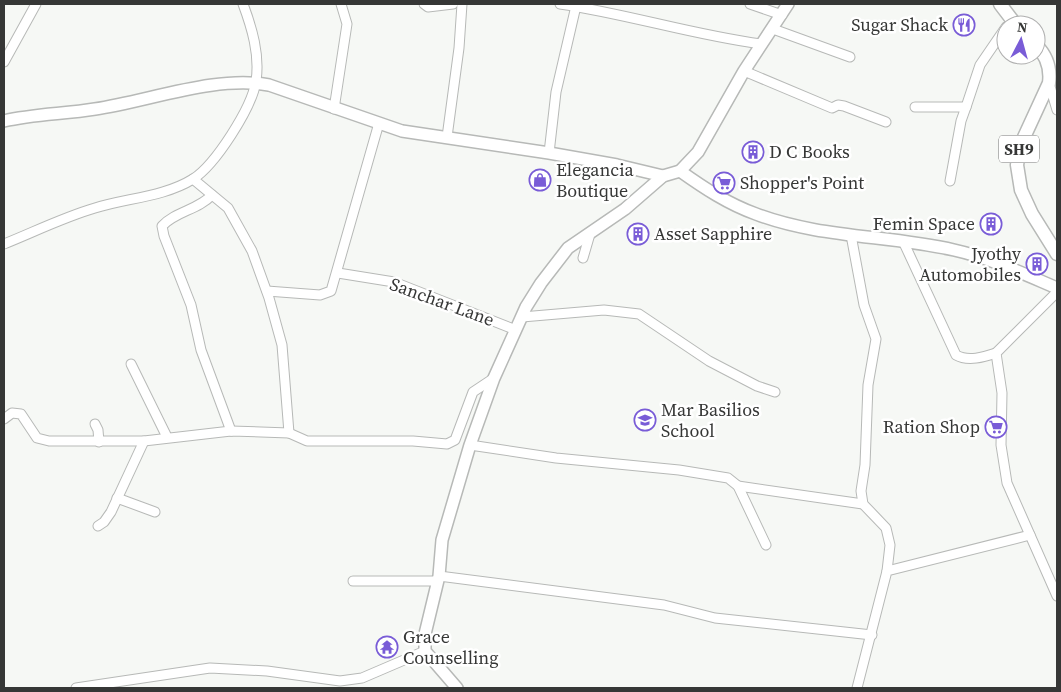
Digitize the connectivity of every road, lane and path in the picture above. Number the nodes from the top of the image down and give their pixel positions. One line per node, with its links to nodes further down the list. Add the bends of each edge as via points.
1 (36, 4): 17 (street)
2 (243, 4): 19 (street, via 253,35)
3 (341, 4): 23 (street, via 347,24)
4 (424, 4): 5 (street, via 428,7)
5 (453, 4)
6 (462, 4): 28 (street)
7 (560, 4): 10 (street)
8 (750, 4): 11 (street)
9 (788, 4): 11 (main road)
10 (576, 6): 14 (street); 29 (street, via 556,92)
11 (782, 15): 12 (main road)
12 (774, 29): 14 (main road); 15 (street)
13 (996, 43): 22 (street, via 980,65)
14 (760, 44): 18 (main road)
15 (850, 57)
16 (1046, 59): 20 (main road, via 1051,72)
17 (4, 62)
18 (744, 71): 26 (street, via 818,103 832,108 844,106); 30 (main road, via 698,152)
19 (256, 82): 23 (main road); 25 (main road, via 199,88 97,109); 32 (street, via 232,133 209,165)
20 (1049, 83): 24 (street); 39 (main road, SH9, via 1020,146 1017,165 1021,190 1028,206)
21 (915, 107): 22 (street)
22 (966, 107): 33 (street)
23 (334, 109): 27 (main road)
24 (1057, 110)
25 (4, 121)
26 (886, 122)
27 (378, 123): 28 (main road, via 402,131); 41 (street)
28 (447, 137): 29 (main road)
29 (549, 153): 31 (main road, via 617,164)
30 (680, 171): 31 (main road); 36 (main road, via 713,194 755,214 784,223)
31 (663, 176): 35 (main road)
32 (193, 178): 34 (street); 38 (street, via 150,195 93,208)
33 (950, 182)
34 (212, 195): 43 (street, via 228,208 252,251); 53 (street, via 205,202 168,219 162,226 191,305 201,350)
35 (590, 234): 40 (street); 45 (main road, via 568,248 541,283)
36 (851, 235): 37 (main road); 61 (street, via 864,305 876,340 868,385 865,465 860,491)
37 (902, 242): 42 (main road, via 956,250); 47 (street, via 956,355 966,359)
38 (4, 244)
39 (1057, 254)
40 (583, 258)
41 (338, 273): 43 (street, via 331,291 320,294); 46 (street, Sanchar Lane, via 394,282)
42 (1057, 288)
43 (267, 291): 54 (street, via 282,345)
44 (1057, 292): 47 (street)
45 (522, 317): 46 (main road); 50 (street, via 604,310 639,314 709,361)
46 (516, 330): 49 (main road)
47 (996, 353): 64 (street, via 1002,393 1001,445 1007,483)
48 (131, 364): 55 (street)
49 (494, 378): 54 (street, via 473,392 455,440 447,444 308,441); 58 (main road)
50 (775, 392)
51 (4, 419): 57 (street, via 12,413 21,414 42,441)
52 (95, 424): 57 (street)
53 (231, 431): 54 (street); 55 (street)
54 (289, 433)
55 (167, 437): 56 (street)
56 (144, 441): 57 (street); 60 (street)
57 (99, 442)
58 (470, 445): 59 (street, via 707,474 728,478); 67 (main road, via 442,540)
59 (738, 486): 61 (street); 65 (street)
60 (116, 498): 62 (street); 63 (street, via 111,512)
61 (863, 504): 66 (street, via 886,528 890,545)
62 (155, 512)
63 (98, 526)
64 (1030, 535): 66 (street); 69 (street)
65 (766, 545)
66 (887, 571): 70 (street)
67 (439, 578): 68 (street); 70 (street, via 664,605 715,618); 71 (main road, via 425,634)
68 (353, 580)
69 (1057, 596)
70 (872, 635): 74 (street)
71 (425, 651): 72 (street, via 362,678 340,681 267,671 210,668); 73 (main road)
72 (76, 688)
73 (457, 688)
74 (857, 688)

